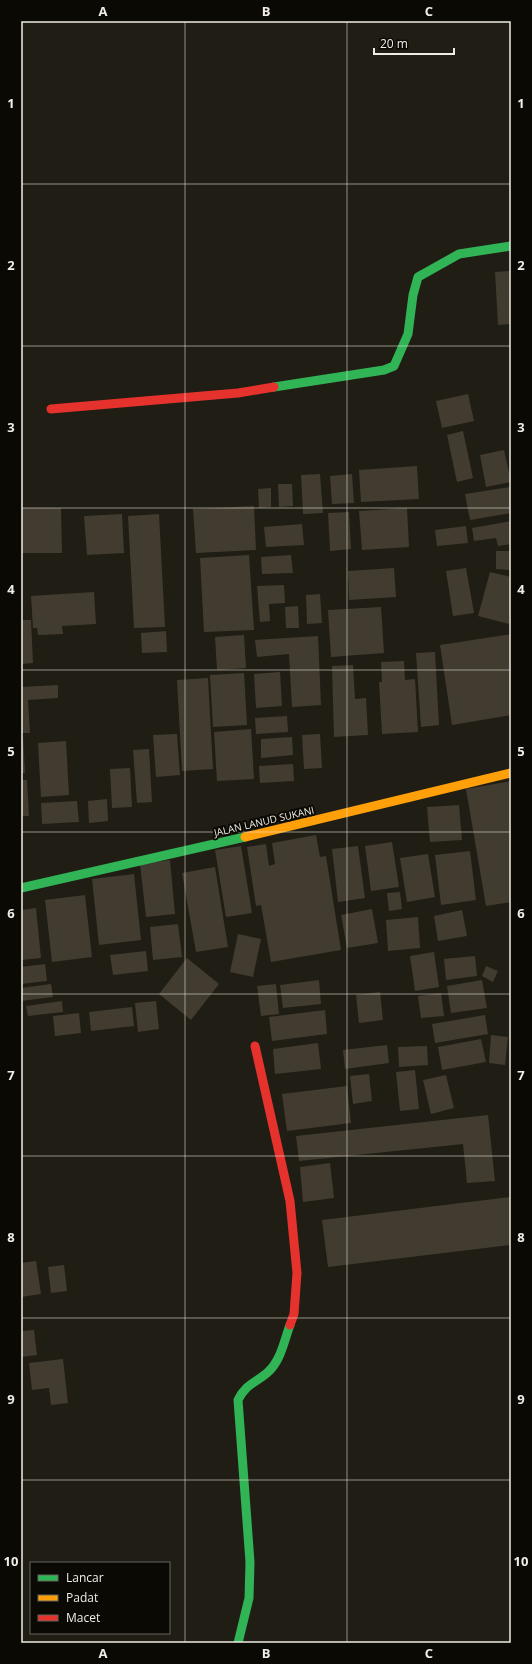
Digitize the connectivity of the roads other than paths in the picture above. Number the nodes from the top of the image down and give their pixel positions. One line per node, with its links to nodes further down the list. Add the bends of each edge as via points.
1 (511, 246): 2 (street, via 459,254 418,278 408,334 394,366 384,370 238,393)
2 (51, 409)
3 (511, 773): 4 (street, JALAN LANUD SUKANI)
4 (21, 888)
5 (255, 1046): 6 (street, via 290,1201 297,1273 294,1314 278,1359 268,1372 243,1390 238,1400 250,1570 249,1598)
6 (238, 1643)

